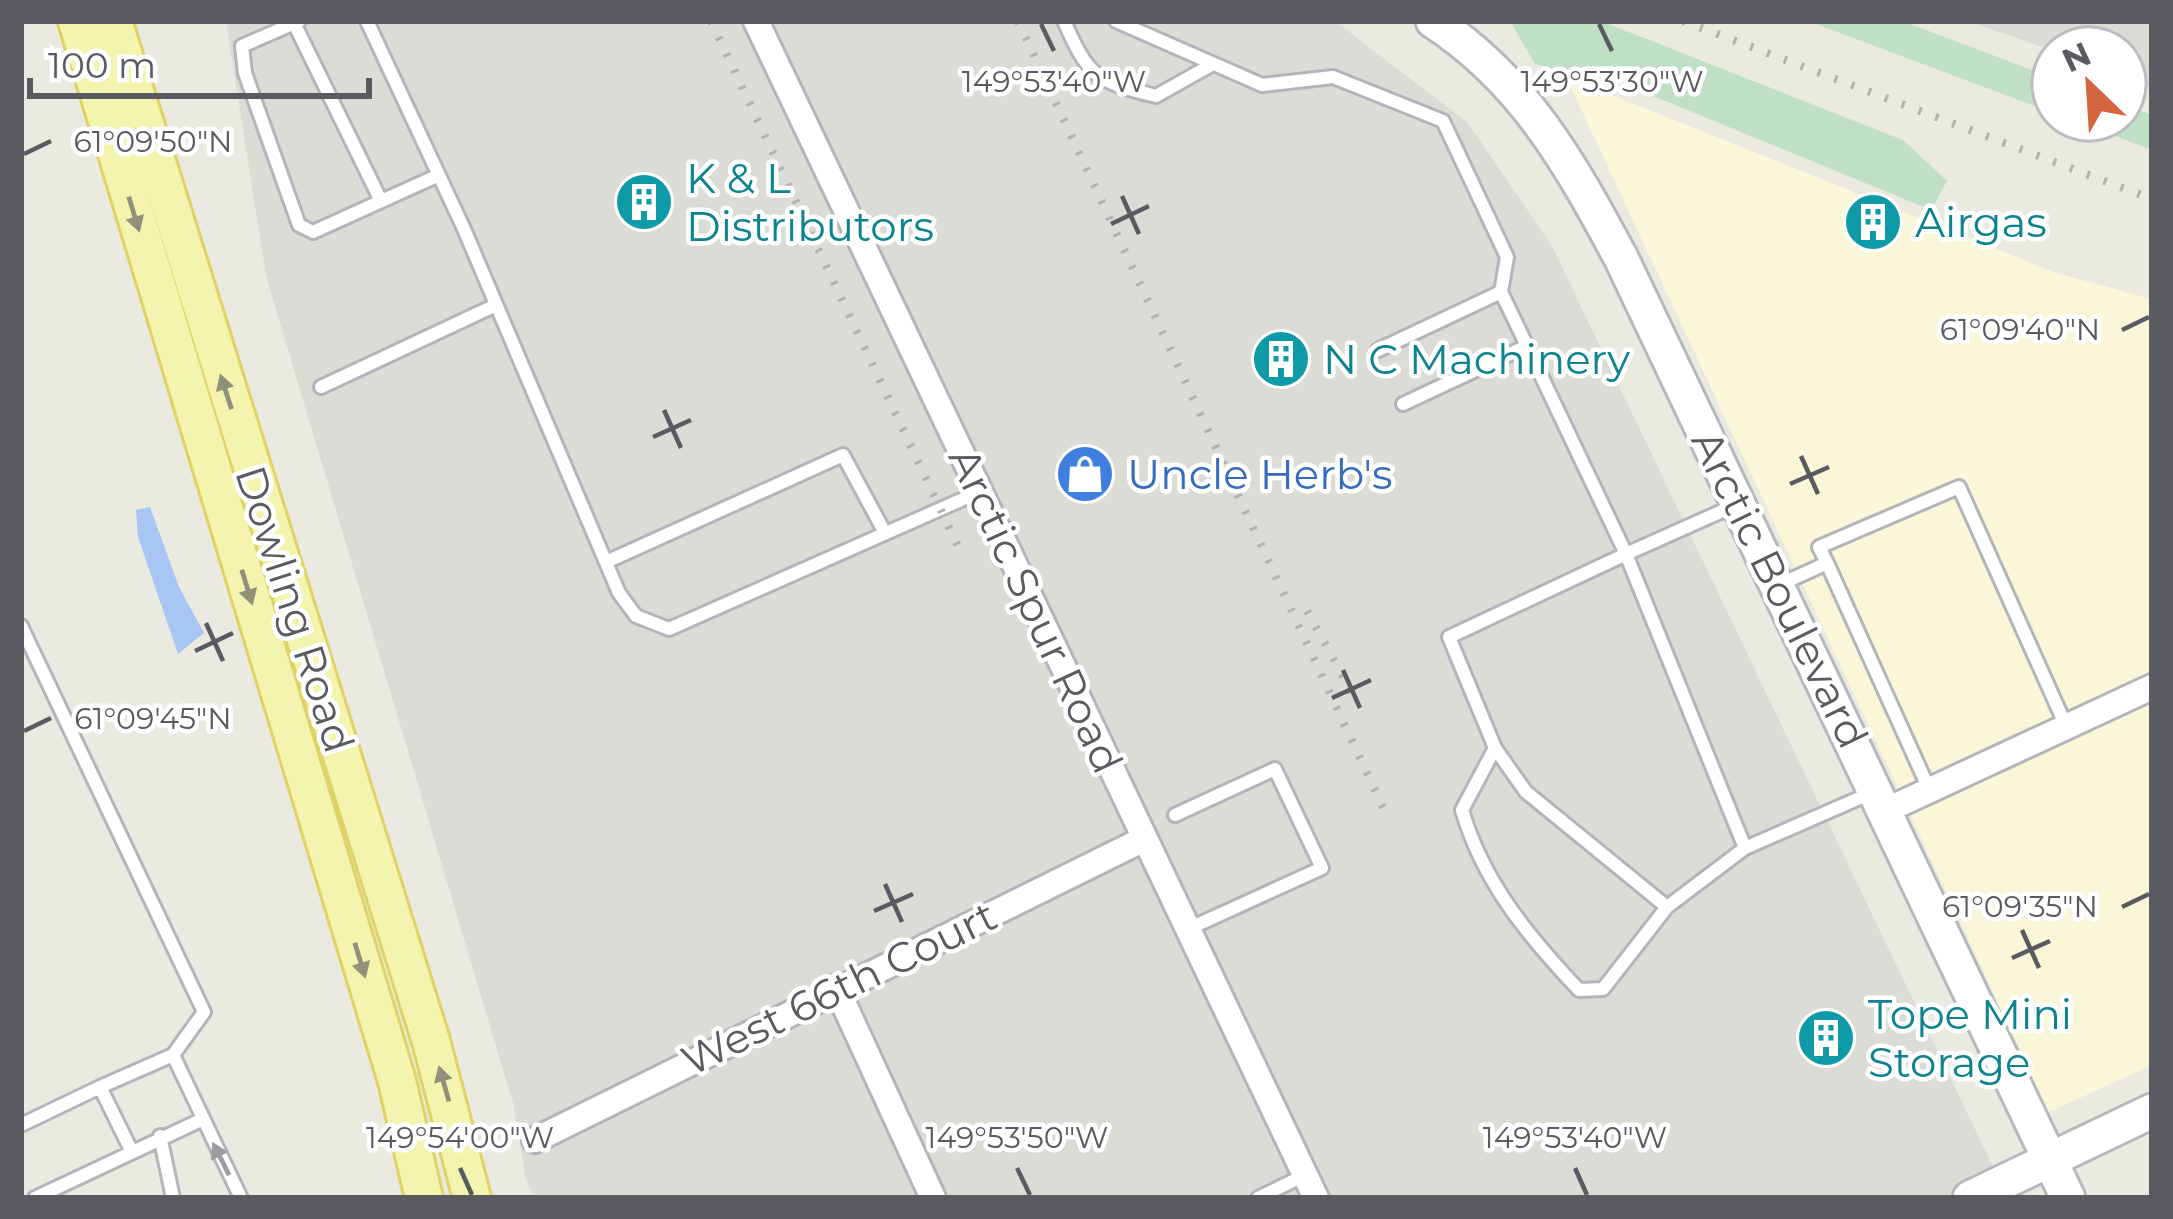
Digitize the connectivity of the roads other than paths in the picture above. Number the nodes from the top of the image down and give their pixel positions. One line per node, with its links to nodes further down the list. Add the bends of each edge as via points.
1 (76, 21): 50 (main road, Dowling Road, one-way to 50, via 397,1082)
2 (112, 21): 51 (main road, Dowling Road, one-way to 2, via 431,1041)
3 (367, 21): 10 (lane)
4 (756, 21): 18 (street, Arctic Spur Road)
5 (1064, 21): 9 (lane, via 1084,67 1105,83 1156,96)
6 (1116, 21): 9 (lane)
7 (1433, 21): 19 (main road, Arctic Boulevard, via 1465,42 1558,143)
8 (297, 22): 11 (lane); 11 (lane, via 242,46 299,225 313,232)
9 (1213, 64): 12 (lane, via 1262,85 1333,77 1443,121 1508,256)
10 (439, 175): 11 (lane); 13 (lane)
11 (381, 201)
12 (1501, 292): 14 (lane); 15 (lane)
13 (496, 304): 16 (lane); 22 (lane)
14 (1527, 346): 17 (lane); 21 (lane)
15 (1378, 350)
16 (321, 387)
17 (1403, 404)
18 (980, 491): 20 (lane); 32 (street, Arctic Spur Road)
19 (1739, 503): 21 (lane); 24 (main road, Arctic Boulevard)
20 (885, 533): 22 (lane, via 669,628 636,616); 22 (lane, via 842,455)
21 (1626, 554): 28 (lane, via 1449,638); 33 (lane)
22 (606, 562)
23 (1827, 563): 24 (lane); 27 (lane, via 1819,548 1959,487); 29 (lane)
24 (1779, 586): 30 (main road, Arctic Boulevard)
25 (21, 626): 37 (lane, via 204,1012)
26 (2152, 687): 27 (street)
27 (2066, 727): 29 (street)
28 (1495, 748): 34 (lane, via 1526,792); 34 (lane, via 1462,810 1473,848 1522,931 1579,990 1603,989)
29 (1930, 790): 30 (street)
30 (1882, 800): 33 (lane); 45 (main road, Arctic Boulevard)
31 (1175, 815): 35 (lane, via 1276,769 1322,868)
32 (1144, 839): 35 (street, Arctic Spur Road); 36 (street, West 66th Court)
33 (1745, 848): 34 (lane)
34 (1667, 907)
35 (1187, 929): 46 (street, Arctic Spur Road)
36 (836, 987): 43 (street, West 66th Court); 52 (street)
37 (173, 1054): 38 (lane); 40 (lane)
38 (100, 1087): 41 (lane); 44 (lane)
39 (2152, 1111): 45 (main road)
40 (201, 1120): 42 (lane); 49 (lane, one-way to 40)
41 (21, 1125)
42 (160, 1136): 44 (lane); 48 (lane)
43 (535, 1140)
44 (131, 1150): 47 (lane)
45 (2050, 1160): 54 (main road); 55 (main road, Arctic Boulevard)
46 (1310, 1187): 53 (lane)
47 (30, 1196)
48 (173, 1198)
49 (241, 1198)
50 (424, 1198)
51 (472, 1198)
52 (933, 1198)
53 (1258, 1198)
54 (1970, 1198)
55 (2068, 1198)

